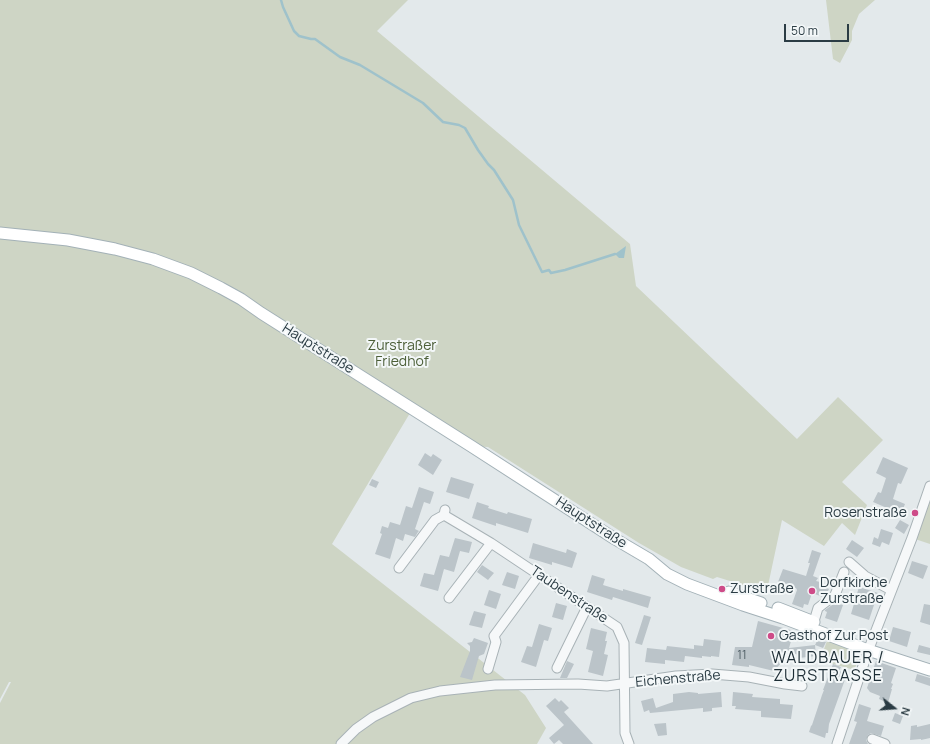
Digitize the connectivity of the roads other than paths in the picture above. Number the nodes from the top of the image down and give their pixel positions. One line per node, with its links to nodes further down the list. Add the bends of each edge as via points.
1 (0, 233): 11 (main road, Hauptstraße, via 68,240 115,249 191,273 221,288 471,446 648,559 667,574 742,605)
2 (930, 486): 8 (street)
3 (491, 543): 5 (street, Taubenstraße, via 445,512 435,520); 7 (street, Taubenstraße); 9 (street)
4 (849, 562): 8 (street, via 865,576)
5 (399, 568)
6 (844, 572): 11 (street, via 835,595 818,608)
7 (539, 575): 10 (street, Taubenstraße); 14 (street, via 494,636 496,642)
8 (891, 590): 12 (street)
9 (449, 598)
10 (587, 606): 15 (street); 17 (street, Taubenstraße, via 617,627 624,643)
11 (813, 625): 12 (main road, Hauptstraße)
12 (870, 646): 13 (main road, Hauptstraße); 16 (main road, Hauptstraße); 22 (street)
13 (930, 663)
14 (488, 668)
15 (557, 668)
16 (930, 670)
17 (624, 684): 18 (street, Eichenstraße, via 676,676 712,674); 20 (street, Eichenstraße, via 495,685 434,692 412,698 373,717); 21 (street, Taubenstraße, via 625,733)
18 (802, 686)
19 (872, 739): 23 (street)
20 (341, 744)
21 (629, 744)
22 (838, 744)
23 (885, 744)

